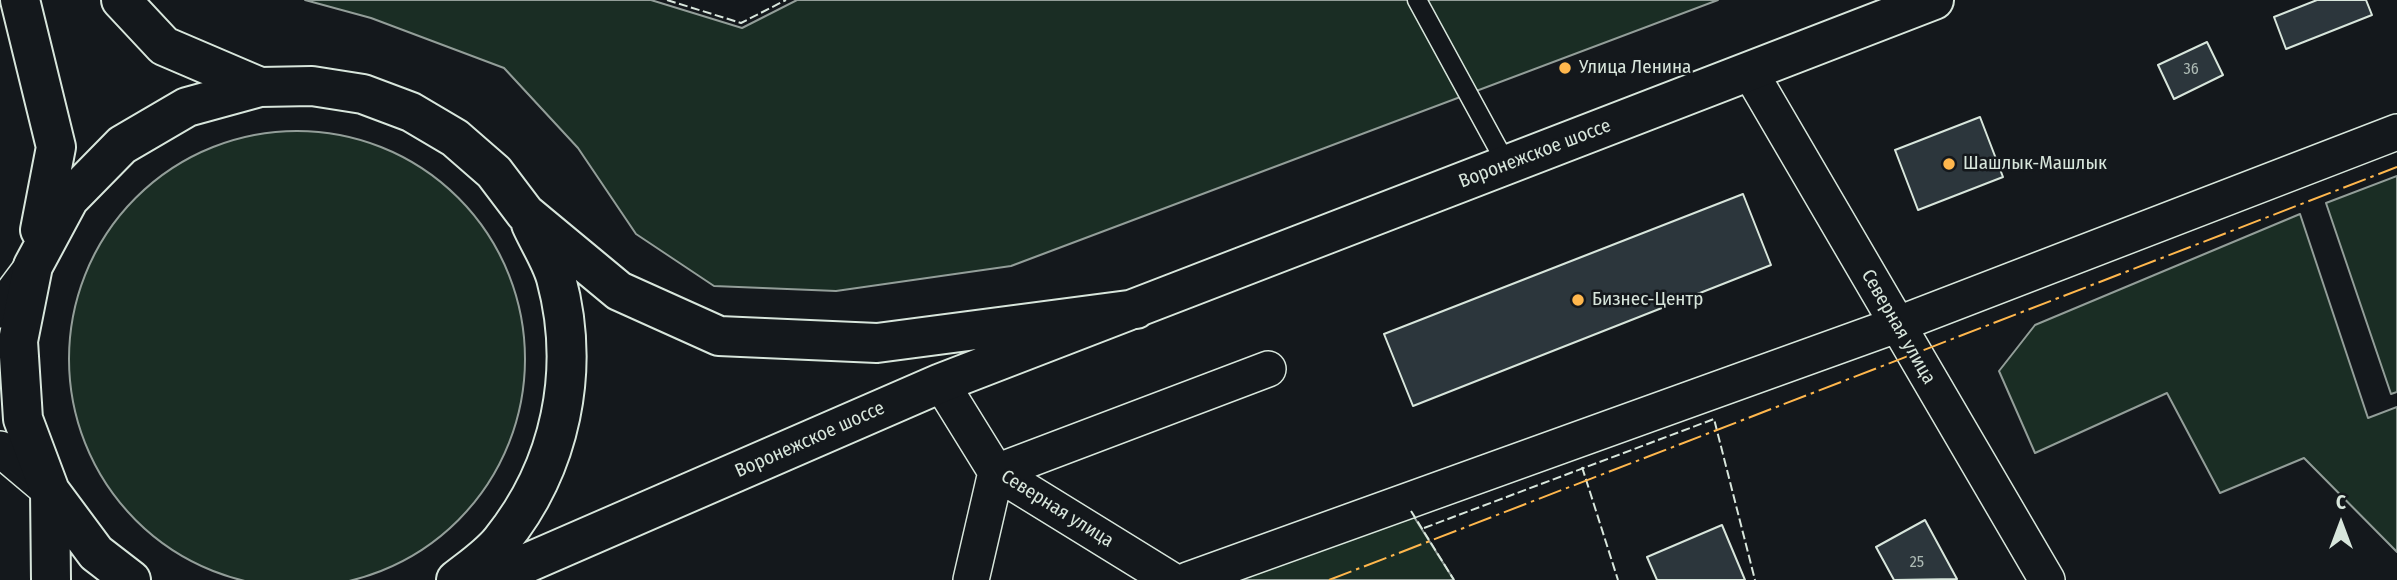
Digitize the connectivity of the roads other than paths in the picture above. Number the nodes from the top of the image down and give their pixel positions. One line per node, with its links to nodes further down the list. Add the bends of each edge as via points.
1 (20, 0): 10 (main road, via 56,147)
2 (121, 0): 6 (main road, via 164,46)
3 (1418, 0): 8 (lane)
4 (1934, 0): 5 (main road, Воронежское шоссе)
5 (1750, 72): 8 (main road, Воронежское шоссе); 13 (street, Северная улица)
6 (260, 87): 9 (main road, Воронежское шоссе, via 312,86 363,94 411,112 455,138 494,172); 10 (main road, Воронежское шоссе, via 187,107 122,145 69,199)
7 (2397, 132): 13 (street)
8 (1507, 165): 11 (main road, Воронежское шоссе)
9 (525, 213): 11 (main road, Воронежское шоссе, via 620,291 719,336 877,343); 21 (main road, Воронежское шоссе, via 555,276 568,346 563,417 533,493 500,542)
10 (33, 266): 12 (street); 18 (main road, Воронежское шоссе, via 18,341 23,419)
11 (1136, 309): 15 (main road, Воронежское шоссе)
12 (0, 310)
13 (1896, 324): 25 (street); 26 (street, Северная улица)
14 (1268, 369): 17 (street)
15 (941, 383): 17 (street, Северная улица); 22 (main road, Воронежское шоссе)
16 (0, 449): 18 (street)
17 (996, 472): 23 (street); 24 (street, Северная улица)
18 (50, 491): 19 (main road, Воронежское шоссе); 20 (main road, Воронежское шоссе, via 96,554)
19 (51, 580)
20 (131, 580)
21 (456, 580)
22 (488, 580)
23 (971, 580)
24 (1171, 580)
25 (1188, 580)
26 (2047, 580)

